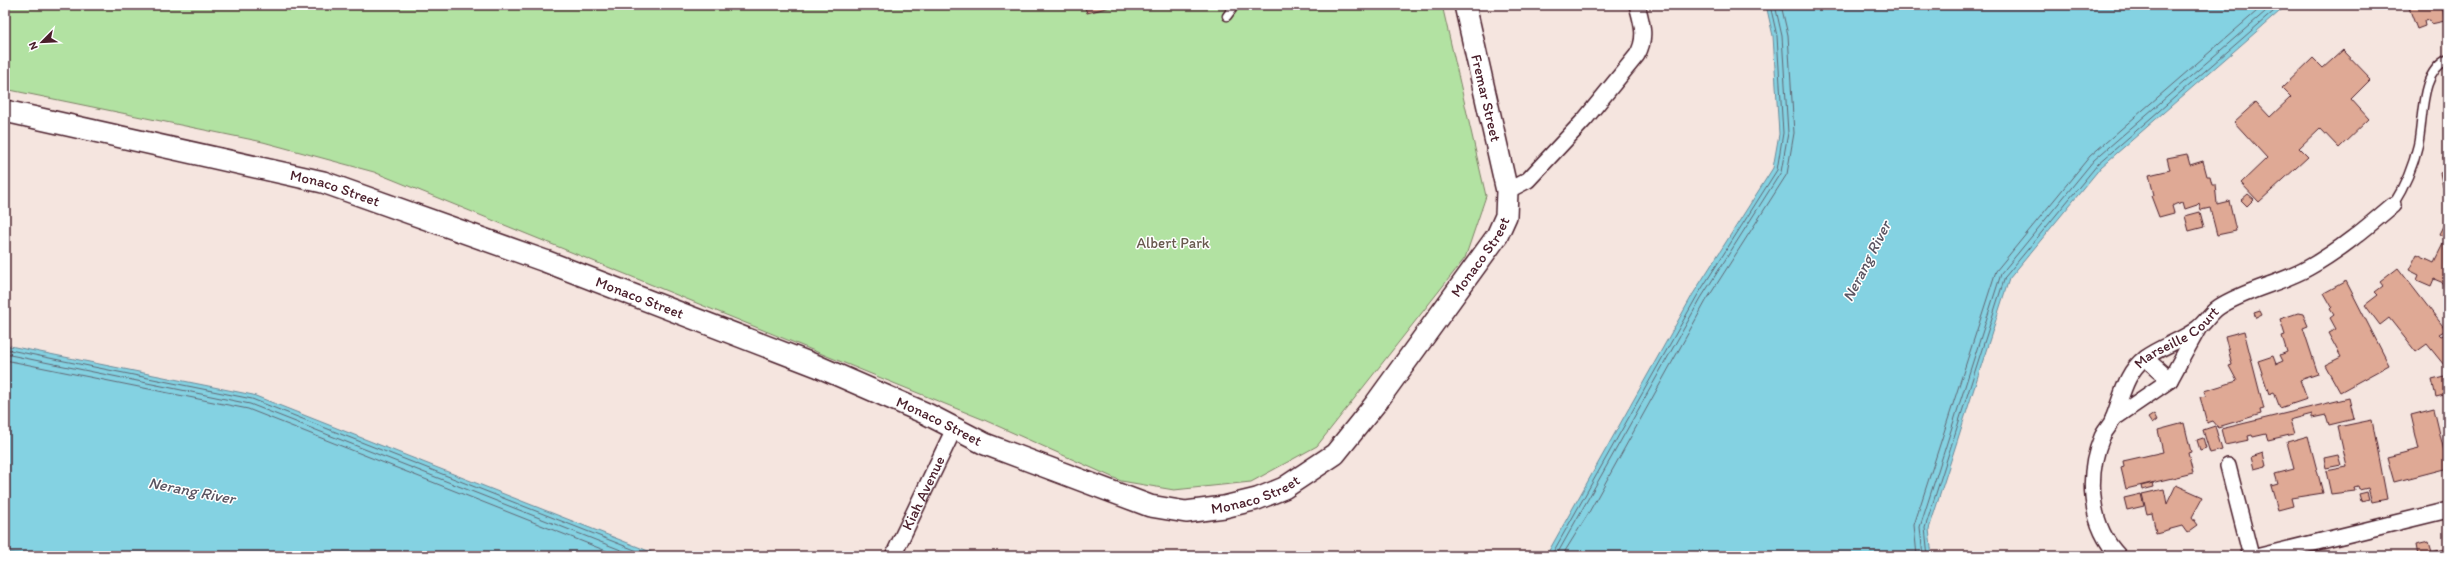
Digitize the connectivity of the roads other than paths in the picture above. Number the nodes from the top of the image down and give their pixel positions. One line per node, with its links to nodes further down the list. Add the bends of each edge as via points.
1 (1235, 5): 4 (lane)
2 (1465, 5): 7 (street, Fremar Street)
3 (1637, 5): 7 (street, via 1643,30 1643,45 1637,55 1585,119 1528,180)
4 (1227, 16)
5 (2448, 59): 8 (lane, via 2432,73 2418,146 2407,183)
6 (5, 111): 13 (street, Monaco Street, via 323,182 545,261 809,363 927,414)
7 (1507, 191): 13 (street, Monaco Street, via 1506,216 1497,236 1376,403 1335,454 1278,491 1224,507 1186,512 1150,506 985,444)
8 (2393, 205): 9 (street, Marseille Court, via 2361,232 2308,268 2231,300 2210,314)
9 (2199, 328): 10 (street, Marseille Court); 11 (street)
10 (2145, 358): 11 (street); 12 (street, Marseille Court, via 2128,378 2119,396)
11 (2170, 380): 12 (street)
12 (2113, 420): 17 (street, Marseille Court, via 2102,436 2095,460 2093,505 2100,527 2112,549)
13 (954, 429): 16 (street, Kiah Avenue)
14 (2228, 466): 18 (street)
15 (2448, 510): 19 (street)
16 (893, 556)
17 (2119, 556)
18 (2251, 556)
19 (2260, 556)

